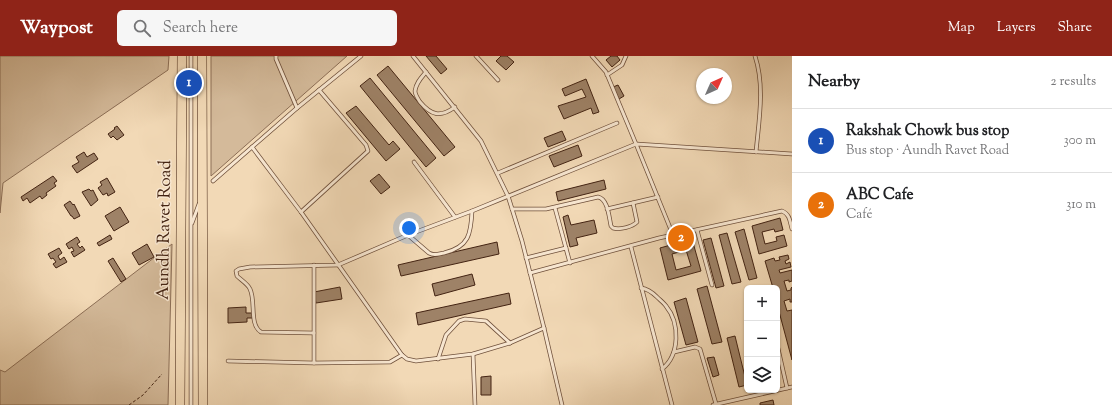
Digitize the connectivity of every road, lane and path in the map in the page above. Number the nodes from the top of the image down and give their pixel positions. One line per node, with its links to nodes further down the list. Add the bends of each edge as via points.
1 (182, 56): 64 (main road, Aundh Ravet Road)
2 (191, 56): 35 (lane)
3 (202, 56): 25 (main road)
4 (276, 56): 16 (lane)
5 (360, 56): 14 (lane)
6 (413, 56): 11 (lane)
7 (476, 56): 13 (lane)
8 (592, 56): 12 (lane)
9 (626, 56): 12 (lane, via 622,65)
10 (755, 56): 20 (lane, via 760,94)
11 (426, 72): 15 (lane); 15 (lane, via 418,82 415,92 418,100 428,111 439,114)
12 (607, 75): 18 (lane)
13 (498, 80)
14 (319, 90): 16 (lane); 33 (lane, via 366,145 368,151)
15 (454, 107): 23 (lane, via 481,141)
16 (297, 108): 19 (lane)
17 (617, 123): 23 (lane)
18 (636, 144): 20 (lane); 26 (lane); 27 (lane)
19 (252, 147): 24 (lane); 33 (lane)
20 (756, 152): 21 (lane)
21 (792, 154)
22 (414, 162): 34 (lane)
23 (498, 173): 26 (lane)
24 (213, 181)
25 (203, 192): 35 (lane); 66 (main road)
26 (508, 196): 30 (lane); 32 (lane)
27 (658, 198): 28 (lane); 39 (lane)
28 (633, 203): 31 (lane); 31 (lane, via 637,222 622,228 613,228)
29 (555, 208): 30 (lane); 31 (lane, via 598,197 603,199); 41 (lane)
30 (512, 209): 42 (lane)
31 (607, 209)
32 (472, 211): 34 (lane); 38 (lane, via 471,229 465,242 450,252 432,255)
33 (301, 212): 44 (lane)
34 (455, 217): 38 (lane)
35 (191, 227): 65 (lane)
36 (792, 229): 37 (lane, via 789,216 782,211)
37 (697, 230): 39 (lane); 47 (lane)
38 (408, 235): 44 (lane)
39 (673, 235): 40 (lane)
40 (631, 247): 43 (lane); 48 (lane)
41 (566, 248): 42 (lane); 43 (lane)
42 (526, 258): 46 (lane)
43 (570, 262): 46 (lane)
44 (338, 264): 45 (lane); 54 (lane)
45 (314, 265): 50 (lane); 50 (lane, via 239,268 236,273 250,289 258,330)
46 (530, 273): 49 (lane)
47 (712, 285)
48 (641, 288): 52 (lane, via 648,289 668,309 674,324); 59 (lane)
49 (544, 328): 51 (lane); 68 (lane)
50 (314, 333): 58 (lane)
51 (510, 343): 53 (lane); 56 (lane, via 486,321 465,319 459,321 446,335)
52 (674, 352): 59 (lane, via 668,364); 70 (lane, via 695,347 700,349)
53 (473, 354): 56 (lane); 67 (lane)
54 (402, 355): 56 (lane, via 411,361); 58 (lane, via 390,362)
55 (780, 357): 62 (lane)
56 (438, 359)
57 (228, 361): 58 (lane)
58 (314, 363)
59 (662, 369): 69 (lane)
60 (162, 374): 63 (path, via 143,395)
61 (792, 387): 62 (lane)
62 (787, 388): 70 (lane)
63 (129, 405)
64 (180, 405)
65 (191, 405)
66 (204, 405)
67 (475, 405)
68 (562, 405)
69 (672, 405)
70 (714, 405)

